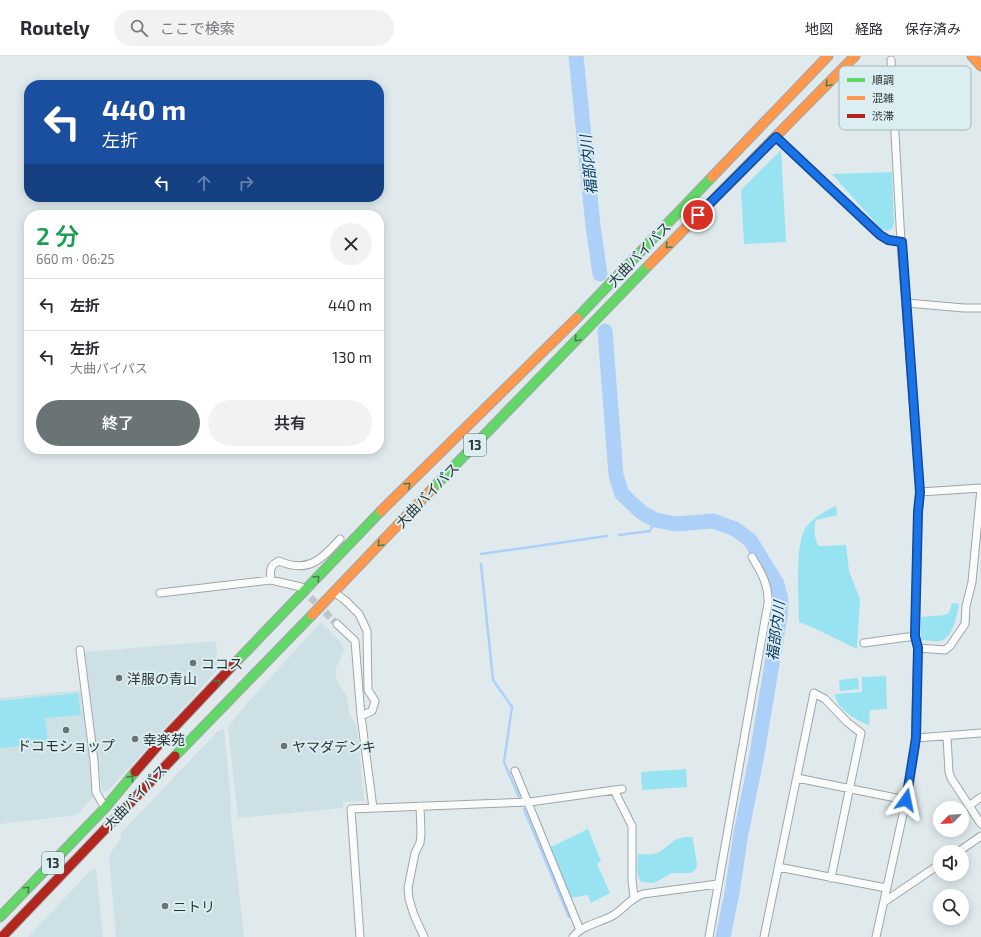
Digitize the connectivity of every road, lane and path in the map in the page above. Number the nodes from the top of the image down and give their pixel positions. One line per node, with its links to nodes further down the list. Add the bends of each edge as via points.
1 (828, 56): 16 (highway, 大曲バイパス / 13, one-way to 1, via 591,304)
2 (855, 56): 5 (highway, 大曲バイパス / 13, one-way to 5)
3 (972, 56): 7 (highway)
4 (891, 60): 6 (street)
5 (845, 66)
6 (891, 66)
7 (981, 66)
8 (839, 72): 10 (highway, 大曲バイパス / 13, one-way to 10)
9 (895, 130): 11 (street)
10 (776, 137): 11 (street, via 880,235 888,240); 20 (highway, 大曲バイパス / 13, one-way to 20)
11 (902, 242): 12 (street)
12 (907, 303): 13 (street); 15 (street)
13 (981, 308)
14 (981, 488): 15 (street); 25 (street, via 972,582 965,624 945,650)
15 (920, 492): 23 (street)
16 (344, 550): 18 (street, via 340,539 314,563 301,566 279,561 273,564 270,570); 42 (highway, 大曲バイパス / 13, one-way to 16, via 167,735)
17 (752, 557): 50 (street, via 767,587 768,603)
18 (271, 580): 19 (street); 21 (street)
19 (301, 587)
20 (334, 592): 27 (street, via 359,614 367,631 368,690 375,701 372,711); 56 (highway, 大曲バイパス / 13)
21 (160, 593)
22 (337, 624): 27 (street, via 354,641)
23 (915, 636): 24 (street); 25 (street)
24 (864, 643)
25 (918, 648): 30 (street)
26 (80, 650): 42 (street, via 96,792)
27 (361, 716): 43 (street)
28 (981, 733): 29 (street)
29 (946, 737): 30 (street); 38 (street, via 949,772)
30 (916, 738): 37 (street)
31 (515, 771): 39 (street)
32 (797, 778): 34 (street); 34 (street, via 814,693 826,699 861,734); 47 (street)
33 (622, 789): 35 (street)
34 (850, 789): 37 (street); 49 (street)
35 (614, 790): 39 (street); 52 (street, via 632,826)
36 (981, 797): 41 (street)
37 (906, 800): 51 (street)
38 (966, 801)
39 (528, 802): 40 (street); 55 (street)
40 (420, 806): 43 (street); 58 (street, via 420,843 415,853 408,888 414,915)
41 (969, 806): 44 (street)
42 (106, 808): 54 (highway, 大曲バイパス / 13, one-way to 42)
43 (373, 808): 57 (street, via 352,809)
44 (981, 824)
45 (981, 836): 46 (street)
46 (968, 845)
47 (778, 867): 49 (street); 61 (street)
48 (933, 869): 53 (street)
49 (831, 878): 51 (street)
50 (718, 884): 52 (street); 60 (street)
51 (886, 888): 53 (street)
52 (634, 897): 55 (street, via 614,915)
53 (884, 902): 62 (street)
54 (0, 917)
55 (580, 930): 59 (street)
56 (2, 937)
57 (360, 937)
58 (424, 937)
59 (573, 937)
60 (709, 937)
61 (764, 937)
62 (876, 937)

